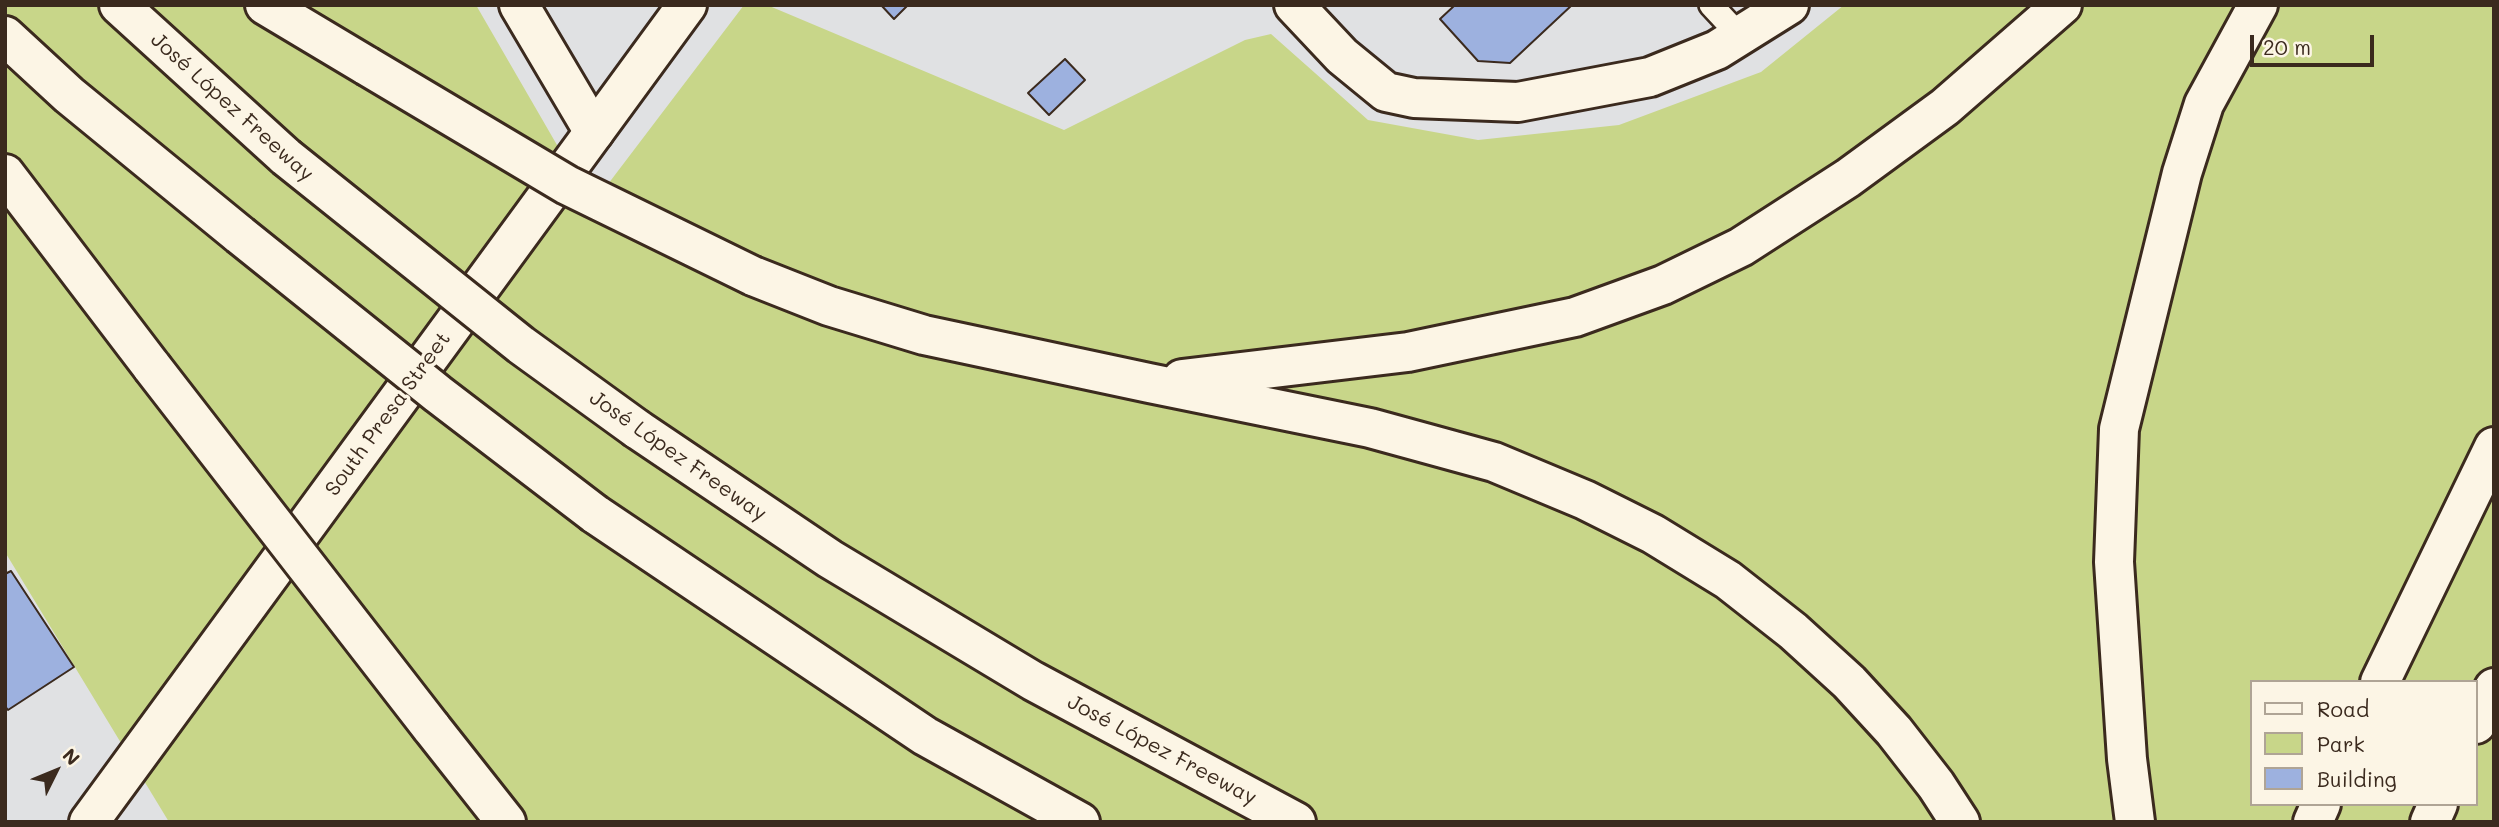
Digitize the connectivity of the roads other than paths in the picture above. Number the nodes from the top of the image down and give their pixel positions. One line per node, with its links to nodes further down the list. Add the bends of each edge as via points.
1 (118, 5): 24 (main road, José López Freeway, bridge, via 286,157 511,337 637,429 830,559 1033,681)
2 (265, 5): 14 (main road, bridge, via 567,185 753,276 829,306 924,335)
3 (519, 5): 12 (main road)
4 (687, 5): 12 (main road, South Presa Street)
5 (1294, 5): 10 (main road, via 1342,56 1386,92 1413,99 1518,102 1650,78 1717,50)
6 (1712, 5): 10 (lane)
7 (1789, 5): 10 (main road)
8 (2062, 5): 14 (main road, via 1945,107 1848,178 1741,247 1662,285 1575,317 1408,352)
9 (2258, 5): 26 (main road, via 2200,115 2119,429 2114,562)
10 (1739, 35)
11 (5, 36): 23 (main road, bridge, via 69,95 240,235 595,514 925,736)
12 (594, 132): 21 (main road, South Presa Street)
13 (5, 174): 22 (main road, bridge)
14 (1149, 383): 25 (main road, via 1370,428 1494,462 1585,499 1653,534 1728,580 1849,682 1894,731)
15 (2493, 449): 16 (main road)
16 (2382, 680)
17 (2494, 688): 18 (main road)
18 (2478, 720)
19 (2320, 806): 27 (main road)
20 (2437, 806): 28 (main road)
21 (98, 818)
22 (506, 822)
23 (1080, 822)
24 (1296, 822)
25 (1960, 822)
26 (2135, 822)
27 (2313, 822)
28 (2430, 822)

